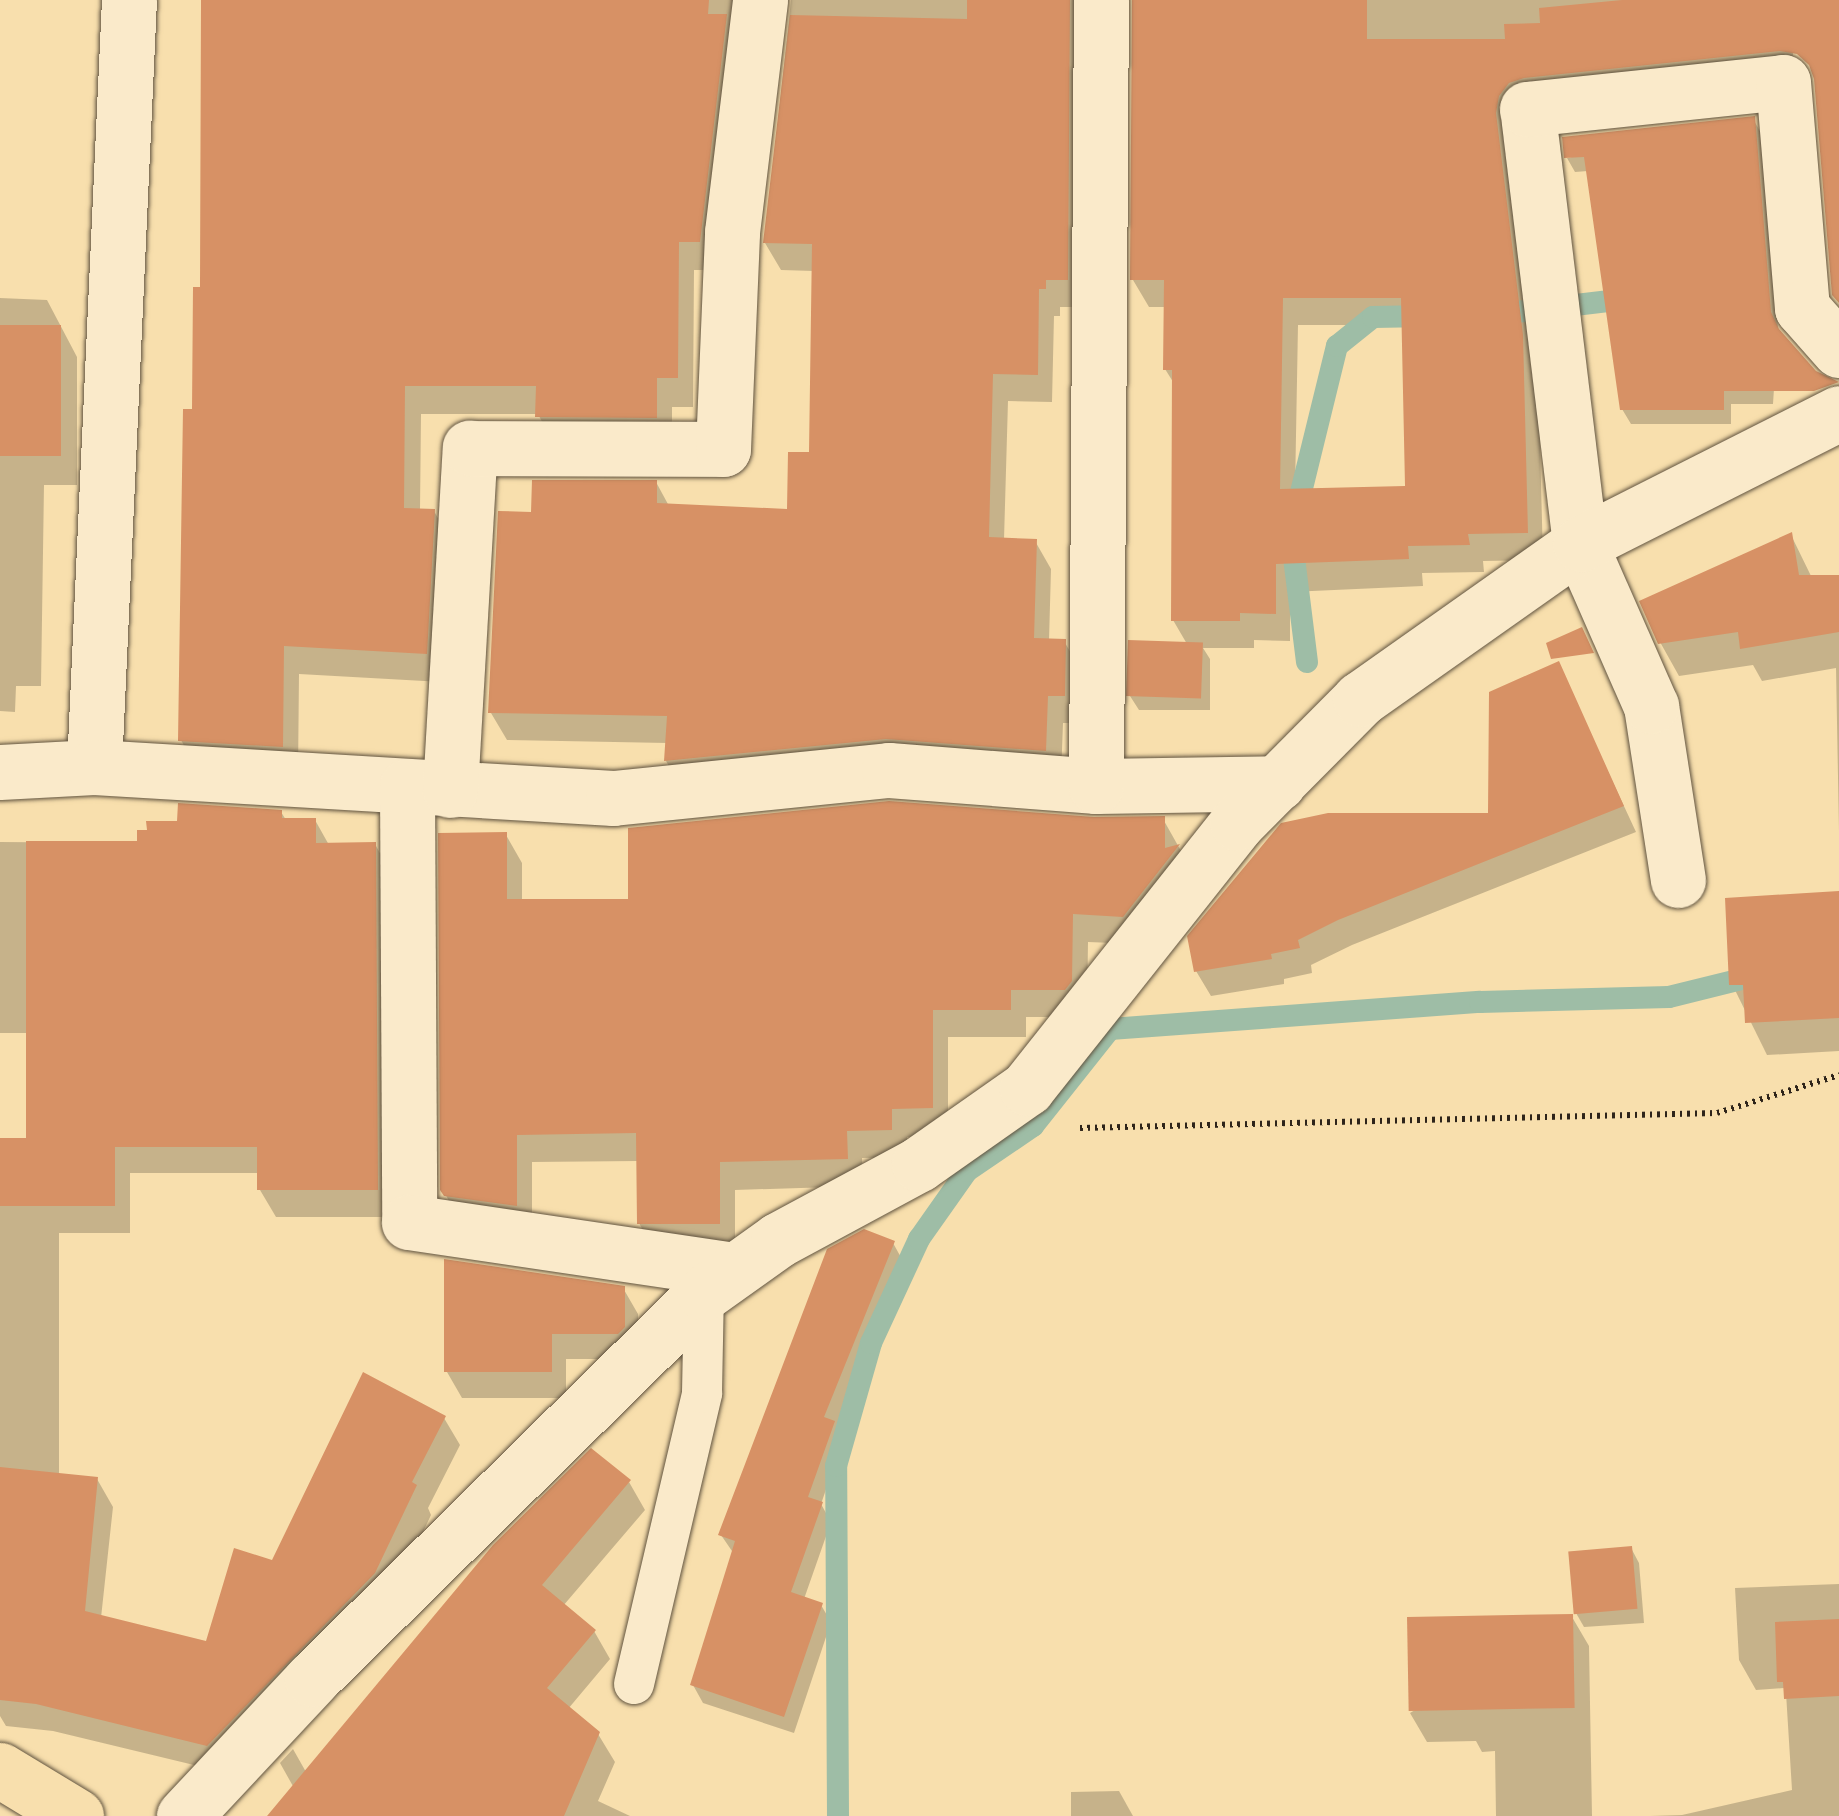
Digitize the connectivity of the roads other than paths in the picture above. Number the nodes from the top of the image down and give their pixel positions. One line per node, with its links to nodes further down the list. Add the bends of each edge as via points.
1 (129, 0): 7 (street)
2 (760, 0): 11 (street, via 732,232 723,449 470,448)
3 (1101, 0): 10 (street)
4 (1839, 350): 6 (street, via 1802,308 1783,82 1528,109)
5 (1839, 414): 6 (street)
6 (1580, 544): 9 (street, via 1360,699); 12 (street, via 1652,706)
7 (94, 767): 8 (street); 11 (street)
8 (0, 772)
9 (1278, 782): 10 (street); 13 (street, via 1237,822 1027,1088 919,1164 778,1240)
10 (1096, 786): 11 (street, via 889,770 613,798)
11 (429, 788): 13 (street, via 409,1222)
12 (1678, 880)
13 (718, 1282): 14 (lane, via 702,1393); 17 (street, via 312,1679)
14 (634, 1684)
15 (0, 1770): 16 (main road)
16 (76, 1816)
17 (184, 1816)

